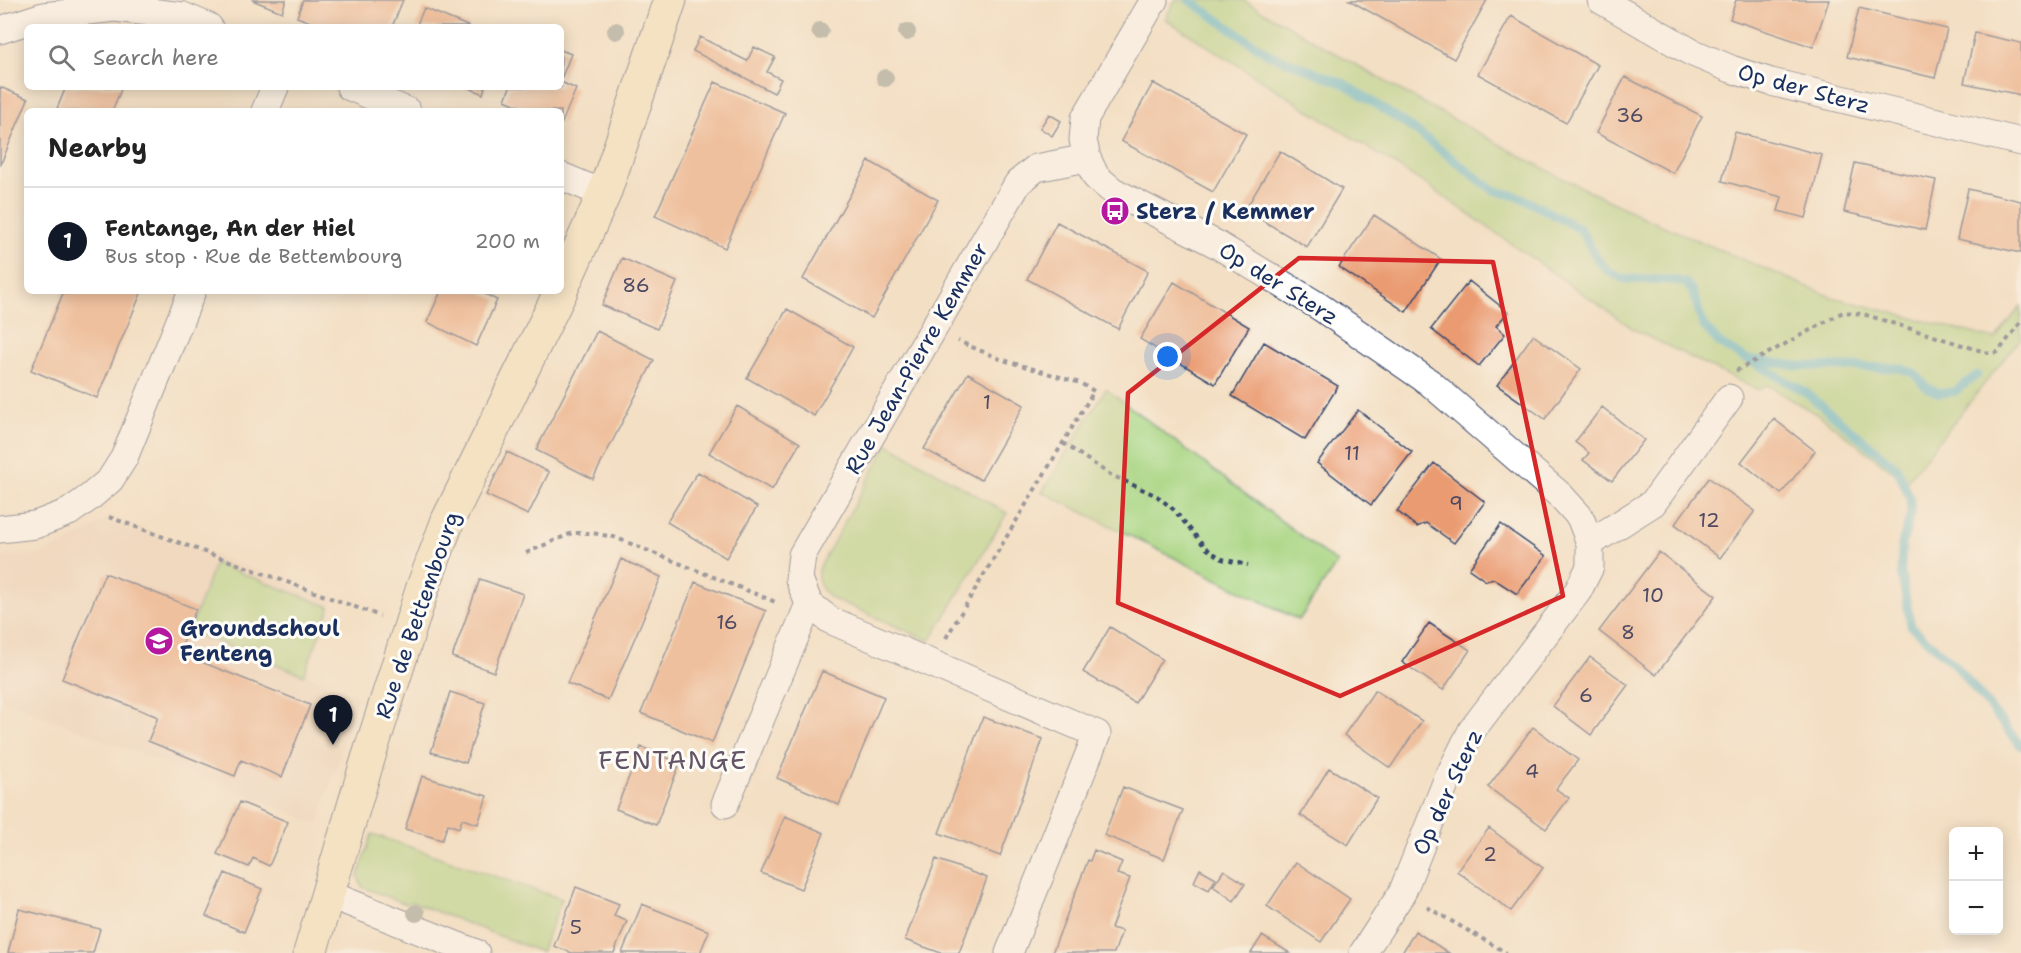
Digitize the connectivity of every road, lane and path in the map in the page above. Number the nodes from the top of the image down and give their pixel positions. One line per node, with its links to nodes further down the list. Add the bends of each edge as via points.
1 (670, 0): 14 (main road, Rue de Bettembourg)
2 (1154, 0): 12 (street, Op der Sterz, via 1085,118 1083,140)
3 (1600, 0): 11 (street, Op der Sterz, via 1691,52 1761,79)
4 (46, 8): 5 (street, via 115,8 183,16); 6 (street)
5 (201, 24)
6 (0, 30)
7 (273, 90): 9 (street)
8 (357, 90): 10 (street)
9 (266, 108)
10 (400, 108)
11 (2021, 142)
12 (1087, 158): 19 (street, Rue Jean-Pierre Kemmer, via 1036,168 1018,183); 25 (street, Op der Sterz, via 1096,177 1113,191 1216,243 1320,307 1429,382 1561,496 1580,517)
13 (564, 177): 14 (street)
14 (604, 194): 15 (main road, Rue de Bettembourg)
15 (564, 284)
16 (191, 294): 24 (street, via 124,458 110,480 69,512 35,525)
17 (560, 294): 34 (main road, Rue de Bettembourg, via 444,531 420,596)
18 (2021, 322): 20 (path, via 1998,352 1988,353 1843,312)
19 (933, 330): 22 (path, via 1000,359 1080,383 1094,392); 29 (street, Rue Jean-Pierre Kemmer, via 802,555 799,579)
20 (1734, 372)
21 (1729, 398): 25 (street, via 1653,502)
22 (1064, 443): 27 (path, via 1109,474 1157,496 1206,548 1222,559); 31 (path)
23 (106, 514): 30 (path)
24 (0, 528)
25 (1590, 543): 33 (street, Op der Sterz, via 1590,567 1578,591 1473,730 1447,780)
26 (526, 552): 28 (path, via 572,533 614,537)
27 (1248, 565)
28 (781, 604)
29 (809, 604): 32 (street); 37 (street, via 830,620 1097,734)
30 (383, 617)
31 (945, 640)
32 (725, 804)
33 (1402, 893): 38 (street, Op der Sterz); 39 (path)
34 (328, 894): 35 (main road, Rue de Bettembourg); 36 (street)
35 (310, 953)
36 (476, 953)
37 (1009, 953)
38 (1364, 953)
39 (1507, 953)

